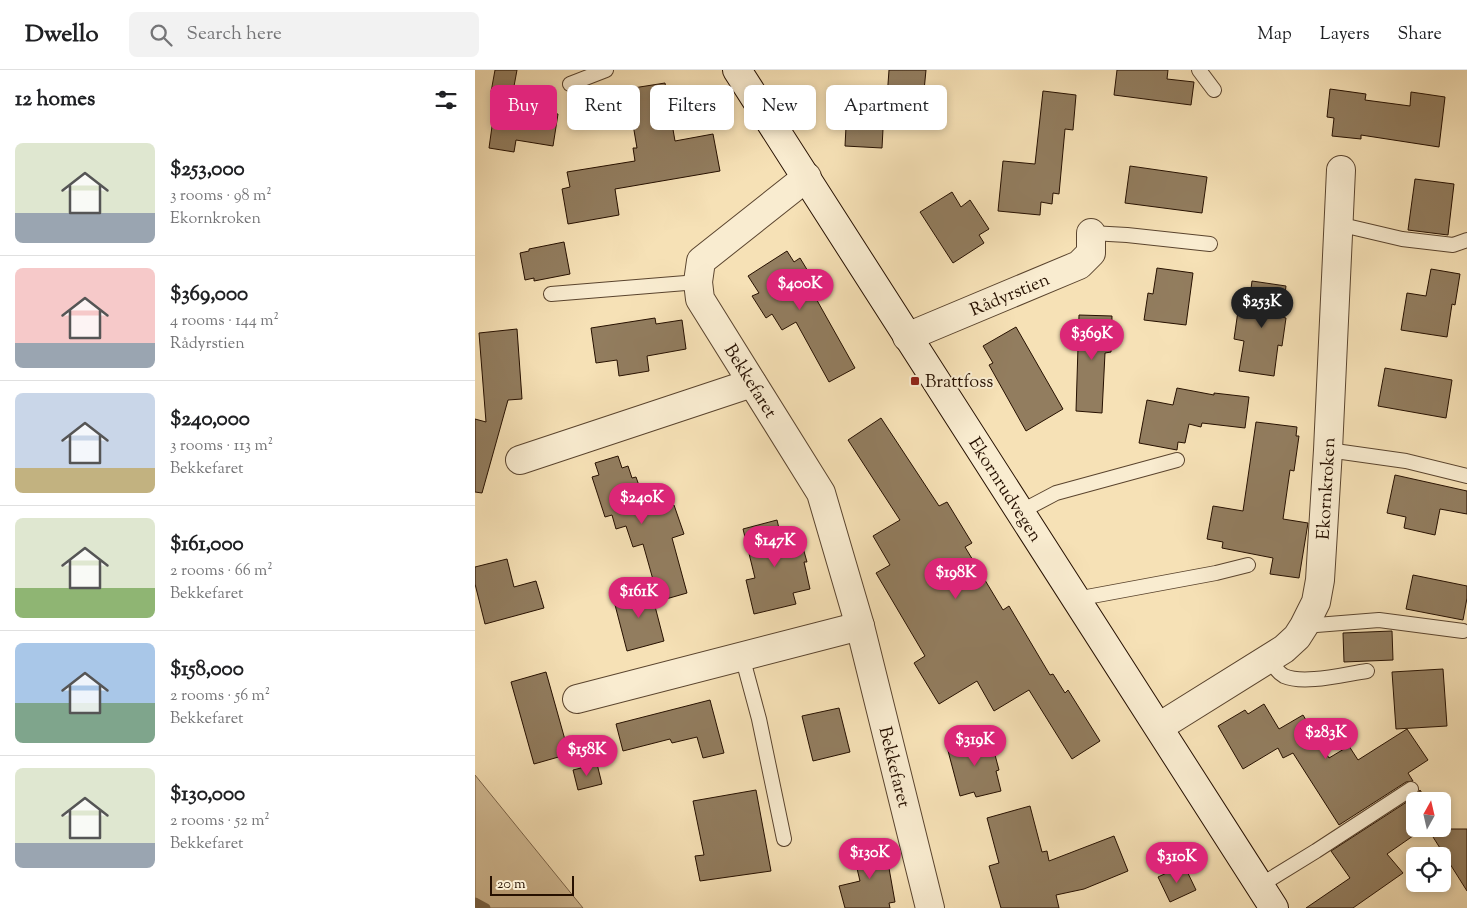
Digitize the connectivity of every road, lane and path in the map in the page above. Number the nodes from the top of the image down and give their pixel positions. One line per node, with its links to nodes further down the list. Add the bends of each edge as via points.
1 (607, 70): 4 (lane)
2 (737, 70): 7 (street, Ekornrudvegen)
3 (1199, 70): 5 (lane)
4 (570, 84)
5 (1214, 90)
6 (1341, 170): 8 (street, Ekornkroken)
7 (807, 177): 12 (street, Bekkefaret, via 701,261); 14 (street, Ekornrudvegen)
8 (1337, 224): 10 (lane, via 1402,239 1453,246); 16 (street, Ekornkroken)
9 (1091, 233): 11 (lane); 14 (street, Rådyrstien, via 1091,253 1079,265)
10 (1467, 240)
11 (1210, 244)
12 (698, 282): 13 (lane); 15 (street, Bekkefaret, via 700,299)
13 (551, 294)
14 (907, 337): 20 (street, Ekornrudvegen)
15 (752, 383): 17 (street); 23 (street, Bekkefaret, via 821,493)
16 (1328, 450): 19 (lane, via 1406,461); 24 (street, Ekornkroken, via 1321,580 1316,602)
17 (519, 460)
18 (1177, 460): 20 (lane, via 1056,493)
19 (1467, 476)
20 (1020, 512): 22 (street, Ekornrudvegen)
21 (1248, 565): 22 (lane)
22 (1076, 599): 30 (street, Ekornrudvegen)
23 (860, 626): 26 (street); 34 (street, Bekkefaret)
24 (1304, 626): 25 (lane, via 1379,620); 27 (street, Ekornkroken, via 1284,649)
25 (1463, 631)
26 (742, 656): 29 (street); 32 (lane)
27 (1269, 658): 28 (lane, via 1280,673 1297,678); 30 (street, Ekornkroken)
28 (1367, 671)
29 (577, 699)
30 (1159, 727): 33 (street, Ekornrudvegen)
31 (1411, 789): 33 (lane, via 1316,851)
32 (784, 839)
33 (1266, 897)
34 (929, 908)

